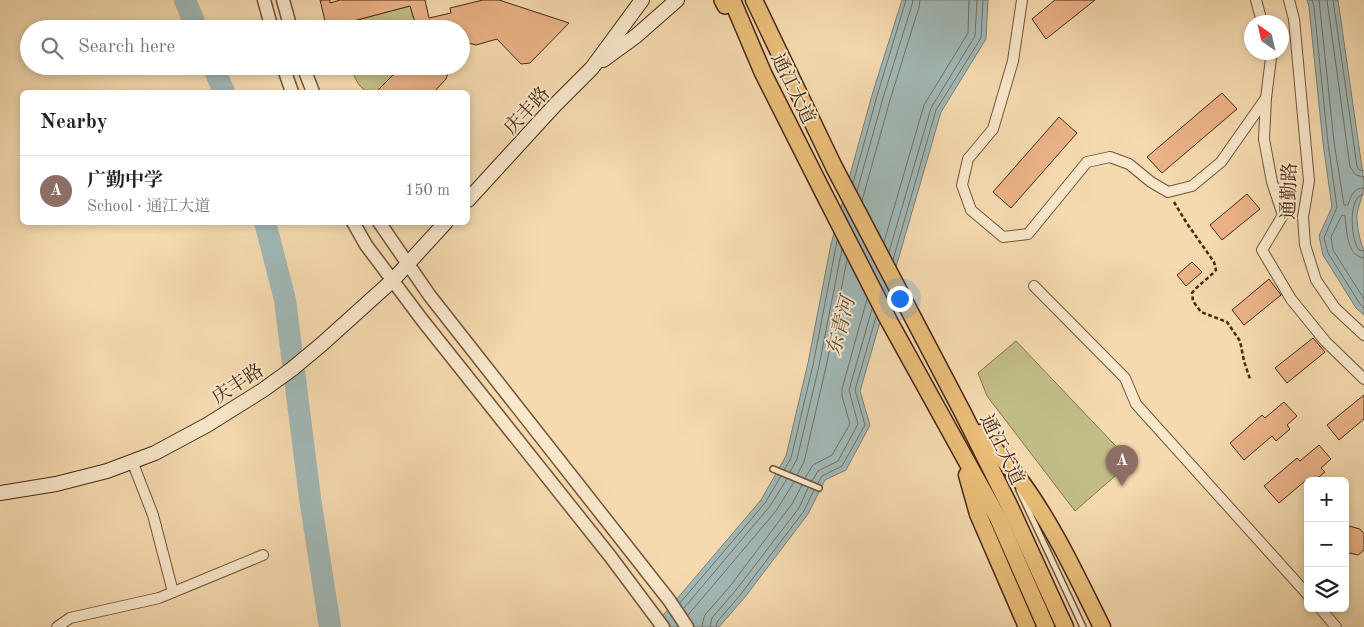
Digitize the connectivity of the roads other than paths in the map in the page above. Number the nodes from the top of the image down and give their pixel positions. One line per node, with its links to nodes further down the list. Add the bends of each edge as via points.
1 (264, 0): 11 (street)
2 (283, 0): 12 (street)
3 (642, 0): 14 (main road)
4 (677, 0): 14 (main road)
5 (754, 0): 29 (highway, 通江大道, via 834,167)
6 (1022, 0): 19 (street, via 1013,61 993,129 968,159 962,184 971,210 1003,237 1028,234 1087,162 1110,157 1129,164 1168,192 1192,186 1221,162)
7 (1256, 0): 10 (street)
8 (1289, 0): 27 (street, 通勤路, via 1294,19 1309,181 1303,217 1305,245 1316,280 1335,308)
9 (723, 1): 30 (highway, 通江大道, via 741,20 822,192)
10 (1260, 15)
11 (270, 20)
12 (289, 20)
13 (1271, 60): 19 (street)
14 (592, 68): 20 (main road, 庆丰路)
15 (286, 75): 17 (street)
16 (307, 75): 18 (street)
17 (291, 90)
18 (312, 90)
19 (1266, 98): 28 (street, via 1264,139 1272,182 1283,215 1262,250 1291,299 1325,340)
20 (470, 198)
21 (355, 225): 25 (street)
22 (381, 225): 24 (street)
23 (443, 225): 24 (main road, 庆丰路)
24 (408, 264): 25 (main road, 庆丰路); 42 (street)
25 (393, 280): 31 (main road, 庆丰路, via 322,344 263,390 207,425 155,453); 40 (street)
26 (1034, 286): 37 (street, via 1125,378 1136,404)
27 (1364, 335)
28 (1364, 379)
29 (963, 413): 32 (highway); 45 (highway, 通江大道)
30 (958, 447): 43 (highway, via 978,514); 44 (highway, 通江大道, via 998,518)
31 (132, 461): 35 (main road, 庆丰路, via 56,484); 38 (street, via 153,515)
32 (1007, 465): 46 (lane); 47 (highway, via 1042,514)
33 (773, 469): 34 (lane)
34 (819, 488)
35 (0, 493)
36 (263, 555): 38 (street)
37 (1304, 591)
38 (173, 592): 41 (street, via 70,618)
39 (1323, 612): 48 (street)
40 (660, 623)
41 (57, 627)
42 (687, 627)
43 (1027, 627)
44 (1046, 627)
45 (1064, 627)
46 (1082, 627)
47 (1102, 627)
48 (1336, 627)

